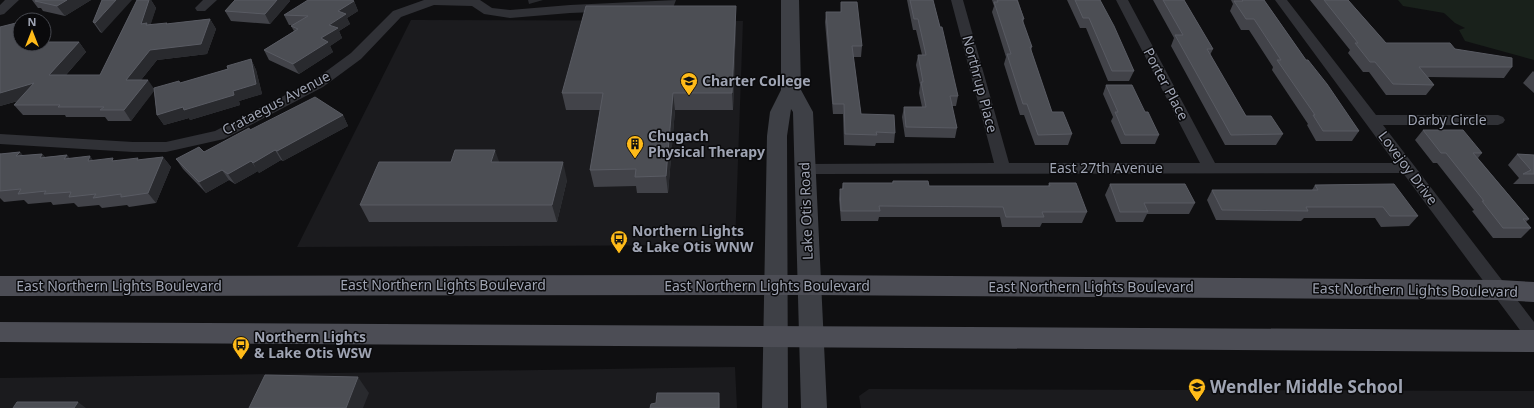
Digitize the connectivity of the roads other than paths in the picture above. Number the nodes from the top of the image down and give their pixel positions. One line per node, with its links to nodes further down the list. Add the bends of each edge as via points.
1 (13, 0): 10 (street)
2 (211, 0): 9 (street)
3 (790, 0): 11 (main road, Lake Otis Road)
4 (957, 0): 17 (street, Northrup Place)
5 (1122, 0): 15 (street, Porter Place)
6 (1281, 0): 12 (street, Lovejoy Drive)
7 (476, 1): 8 (street, Crataegus Avenue, via 488,11 510,14); 14 (street, Crataegus Avenue, via 433,2 397,14 356,56 318,84 218,135 166,146 132,147)
8 (669, 2)
9 (201, 8)
10 (0, 11)
11 (791, 90): 16 (main road, Lake Otis Road, via 803,112); 19 (main road, Lake Otis Road, via 780,112 777,136)
12 (1371, 120): 13 (street, Darby Circle); 18 (street, Lovejoy Drive)
13 (1498, 120)
14 (0, 139)
15 (1210, 167): 17 (street, East 27th Avenue); 18 (street, East 27th Avenue)
16 (805, 168): 17 (street, East 27th Avenue); 20 (main road, Lake Otis Road)
17 (1003, 168)
18 (1408, 168): 22 (street, Lovejoy Drive)
19 (776, 285): 20 (main road, East Northern Lights Boulevard); 21 (main road, East Northern Lights Boulevard); 26 (main road, Lake Otis Road)
20 (809, 285): 22 (main road, East Northern Lights Boulevard); 27 (main road, Lake Otis Road)
21 (0, 286)
22 (1500, 290): 23 (main road, East Northern Lights Boulevard); 25 (street, Lovejoy Drive)
23 (1534, 292)
24 (0, 332): 26 (main road)
25 (1534, 336)
26 (775, 337): 27 (main road); 29 (main road, Lake Otis Road)
27 (811, 338): 28 (main road); 30 (main road, Lake Otis Road)
28 (1534, 341)
29 (775, 408)
30 (814, 408)

